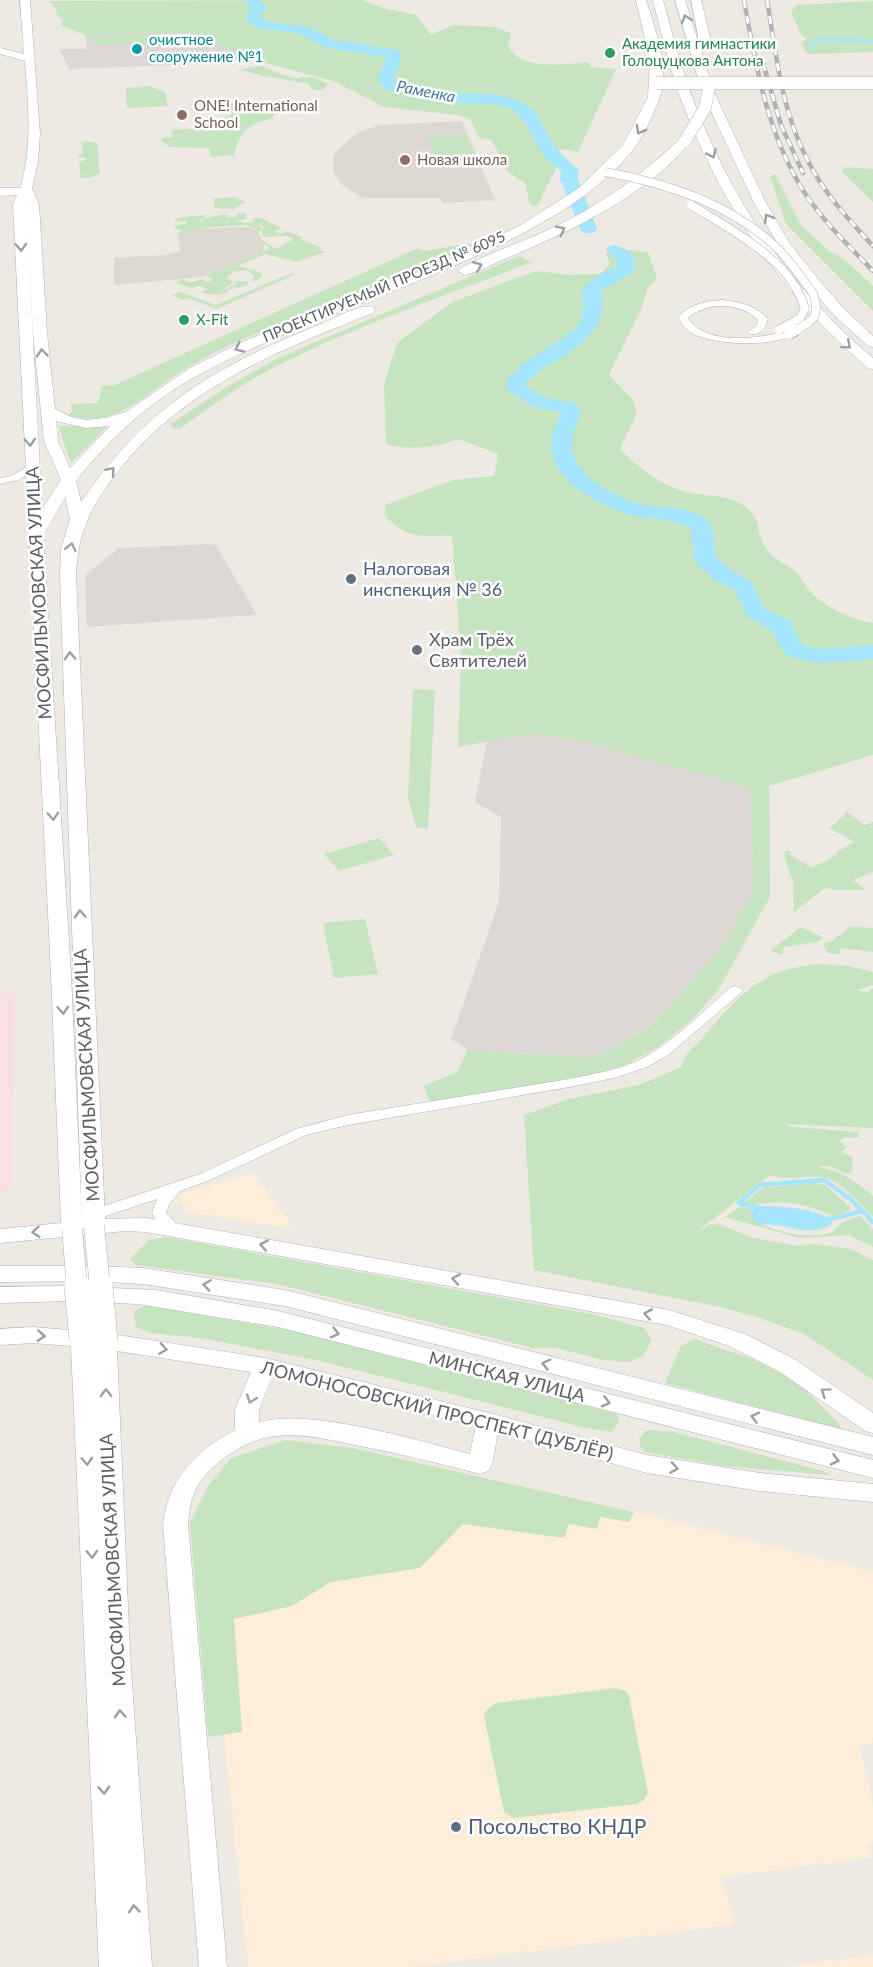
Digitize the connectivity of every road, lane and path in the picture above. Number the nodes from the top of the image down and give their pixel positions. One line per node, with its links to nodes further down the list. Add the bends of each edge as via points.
1 (25, 0): 7 (main road, МОСФИЛЬМОВСКАЯ УЛИЦА)
2 (641, 0): 8 (main road, ПРОЕКТИРУЕМЫЙ ПРОЕЗД № 6095, via 656,62)
3 (658, 0): 18 (main road, one-way to 18, via 686,96 734,204 818,318)
4 (680, 0): 17 (main road, one-way to 4, via 814,283 784,245 760,203 708,92)
5 (696, 0): 9 (main road, ПРОЕКТИРУЕМЫЙ ПРОЕЗД № 6095, via 711,66)
6 (0, 51): 7 (main road)
7 (29, 59): 13 (main road, МОСФИЛЬМОВСКАЯ УЛИЦА, via 34,151)
8 (656, 80): 9 (main road, bridge); 11 (main road, ПРОЕКТИРУЕМЫЙ ПРОЕЗД № 6095, one-way to 11, via 648,115 637,137)
9 (710, 80): 10 (main road, bridge); 12 (main road, ПРОЕКТИРУЕМЫЙ ПРОЕЗД № 6095, bridge, via 705,108 685,141)
10 (873, 81)
11 (605, 172): 12 (street, bridge); 19 (main road, ПРОЕКТИРУЕМЫЙ ПРОЕЗД № 6095, one-way to 19, via 560,207 488,247 262,338 196,370)
12 (641, 182): 16 (street, bridge, via 705,212 764,251 805,302 800,318 784,332 763,340 733,340 692,329 683,317 698,307 734,304 753,310 763,319 760,328); 25 (main road, ПРОЕКТИРУЕМЫЙ ПРОЕЗД № 6095, one-way to 12, via 109,473 148,431 185,398 217,378 284,344 507,254 590,215)
13 (27, 191): 14 (main road); 15 (main road, МОСФИЛЬМОВСКАЯ УЛИЦА, via 19,205)
14 (0, 192)
15 (26, 209): 20 (main road, МОСФИЛЬМОВСКАЯ УЛИЦА, one-way to 15); 21 (main road, МОСФИЛЬМОВСКАЯ УЛИЦА, one-way to 21)
16 (751, 331)
17 (873, 343)
18 (873, 365)
19 (137, 410): 20 (main road, via 111,422 80,424 64,421); 22 (main road, ПРОЕКТИРУЕМЫЙ ПРОЕЗД № 6095, via 80,462)
20 (48, 411): 22 (main road, МОСФИЛЬМОВСКАЯ УЛИЦА, via 51,441)
21 (32, 467): 23 (street); 24 (main road, МОСФИЛЬМОВСКАЯ УЛИЦА)
22 (68, 480): 25 (main road, МОСФИЛЬМОВСКАЯ УЛИЦА); 26 (main road, ПРОЕКТИРУЕМЫЙ ПРОЕЗД № 6095)
23 (1, 481): 24 (street)
24 (33, 491): 26 (main road, МОСФИЛЬМОВСКАЯ УЛИЦА)
25 (78, 519): 27 (main road, МОСФИЛЬМОВСКАЯ УЛИЦА, one-way to 25, via 68,575 69,549)
26 (36, 536): 28 (main road, МОСФИЛЬМОВСКАЯ УЛИЦА)
27 (72, 696): 28 (main road, via 68,702 59,704); 31 (main road, МОСФИЛЬМОВСКАЯ УЛИЦА, one-way to 27)
28 (46, 698): 31 (main road, МОСФИЛЬМОВСКАЯ УЛИЦА, one-way to 31, via 62,974)
29 (736, 990): 30 (street, via 663,1052 642,1064 613,1074 348,1120 301,1132 232,1166)
30 (175, 1187): 31 (street); 32 (street, via 159,1213)
31 (87, 1223): 32 (main road); 33 (main road, one-way to 33); 38 (main road, МОСФИЛЬМОВСКАЯ УЛИЦА, bridge)
32 (174, 1230): 41 (main road, one-way to 32, via 788,1366 737,1340 669,1318)
33 (0, 1236)
34 (0, 1275): 35 (main road, via 48,1273)
35 (141, 1286): 36 (main road); 43 (main road, МИНСКАЯ УЛИЦА, one-way to 35, via 285,1298 214,1286); 44 (main road, МИНСКАЯ УЛИЦА, one-way to 44)
36 (0, 1295)
37 (0, 1337): 38 (main road, ЛОМОНОСОВСКИЙ ПРОСПЕКТ (ДУБЛЁР), one-way to 38, via 33,1335)
38 (94, 1340): 39 (main road, ЛОМОНОСОВСКИЙ ПРОСПЕКТ (ДУБЛЁР), one-way to 39); 46 (main road, МОСФИЛЬМОВСКАЯ УЛИЦА, one-way to 46); 47 (main road, МОСФИЛЬМОВСКАЯ УЛИЦА, one-way to 38, via 109,1504)
39 (265, 1366): 40 (main road, ЛОМОНОСОВСКИЙ ПРОСПЕКТ (ДУБЛЁР)); 42 (main road, one-way to 42, via 247,1410)
40 (489, 1421): 42 (main road, via 480,1465 323,1428 291,1426); 45 (main road, ЛОМОНОСОВСКИЙ ПРОСПЕКТ (ДУБЛЁР), one-way to 45, via 647,1464 760,1482)
41 (873, 1425)
42 (247, 1433): 48 (main road, via 196,1468 182,1491 175,1514)
43 (873, 1446)
44 (873, 1469)
45 (873, 1493)
46 (113, 1967)
47 (138, 1967)
48 (213, 1967)

